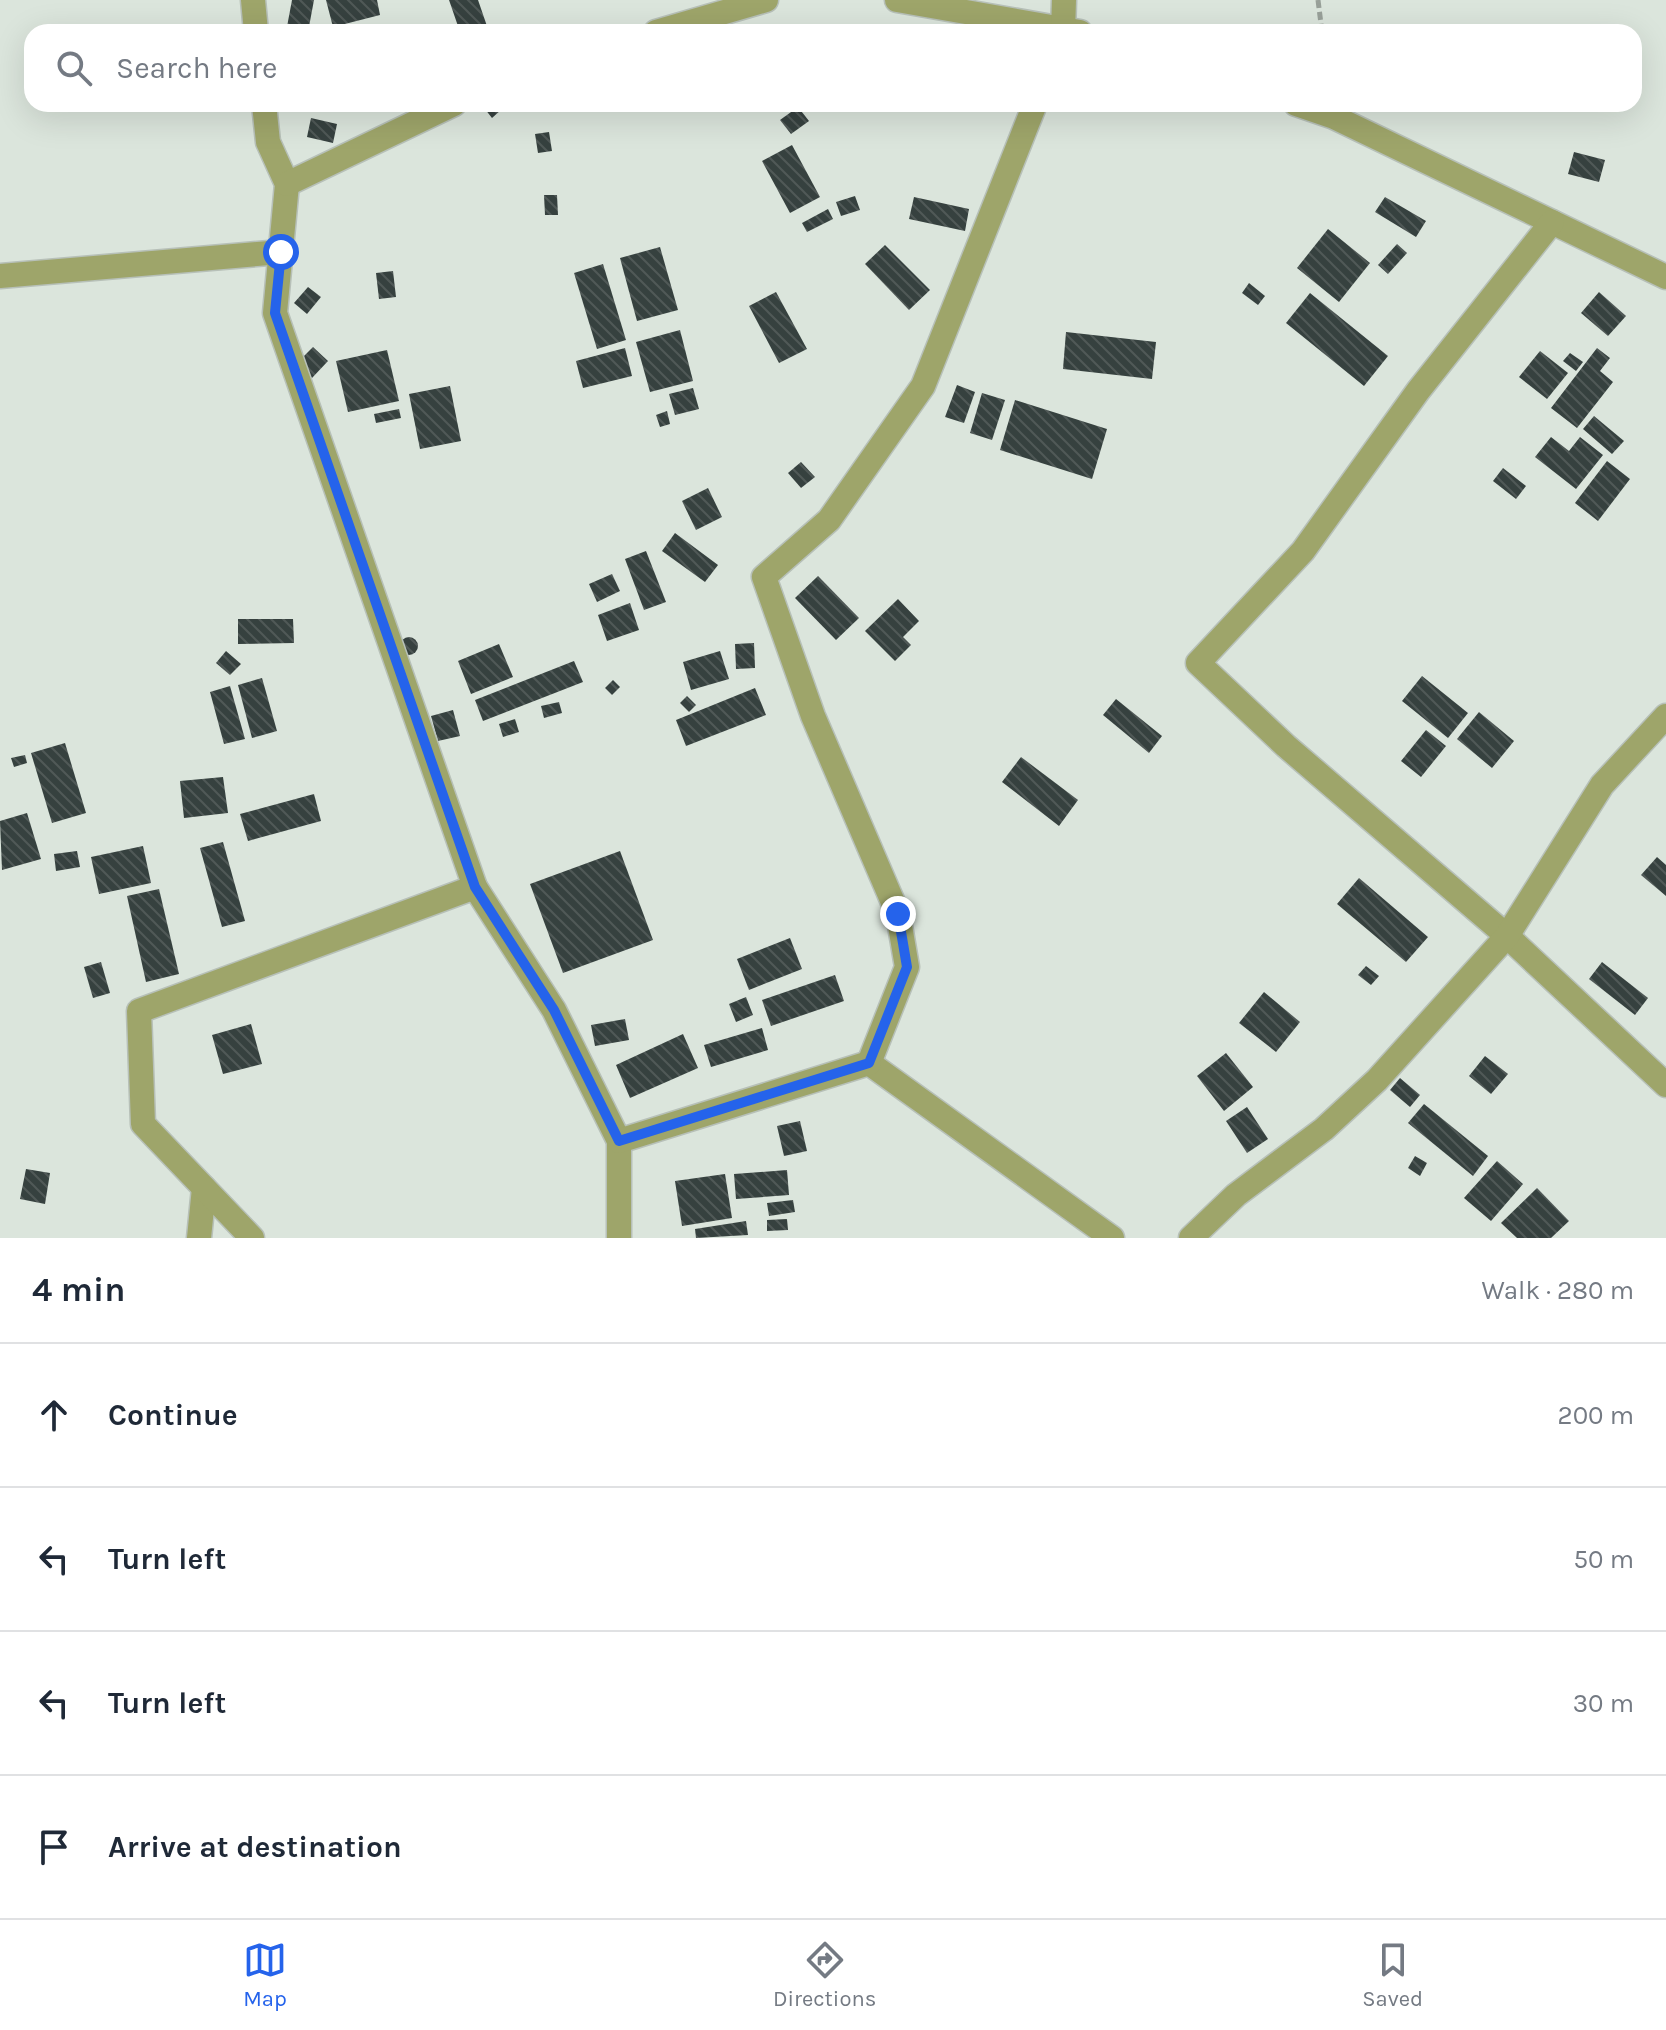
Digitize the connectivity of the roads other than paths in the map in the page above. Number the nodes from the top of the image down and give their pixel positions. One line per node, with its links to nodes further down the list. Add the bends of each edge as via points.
1 (253, 0): 5 (street)
2 (766, 0): 6 (street)
3 (897, 0): 7 (street)
4 (1064, 0): 8 (street)
5 (255, 24)
6 (684, 24)
7 (1029, 24)
8 (1069, 24)
9 (265, 112): 13 (street, via 268,142)
10 (437, 112): 13 (street)
11 (1032, 112): 21 (street, via 923,386 829,520 764,577 813,716 898,914 907,967)
12 (1319, 112): 14 (street)
13 (287, 184): 15 (street)
14 (1552, 222): 17 (street); 20 (street, via 1418,391 1303,551 1198,663)
15 (281, 252): 16 (street); 19 (street, via 275,313)
16 (0, 276)
17 (1666, 277)
18 (1666, 716): 20 (street, via 1602,785)
19 (475, 887): 23 (street, via 554,1010); 24 (street, via 139,1011 143,1124)
20 (1507, 936): 22 (street); 29 (street, via 1377,1080)
21 (869, 1063): 23 (street); 28 (street)
22 (1666, 1085)
23 (619, 1141): 27 (street)
24 (204, 1188): 25 (street); 26 (street)
25 (199, 1238)
26 (252, 1238)
27 (619, 1238)
28 (1112, 1238)
29 (1191, 1238)

